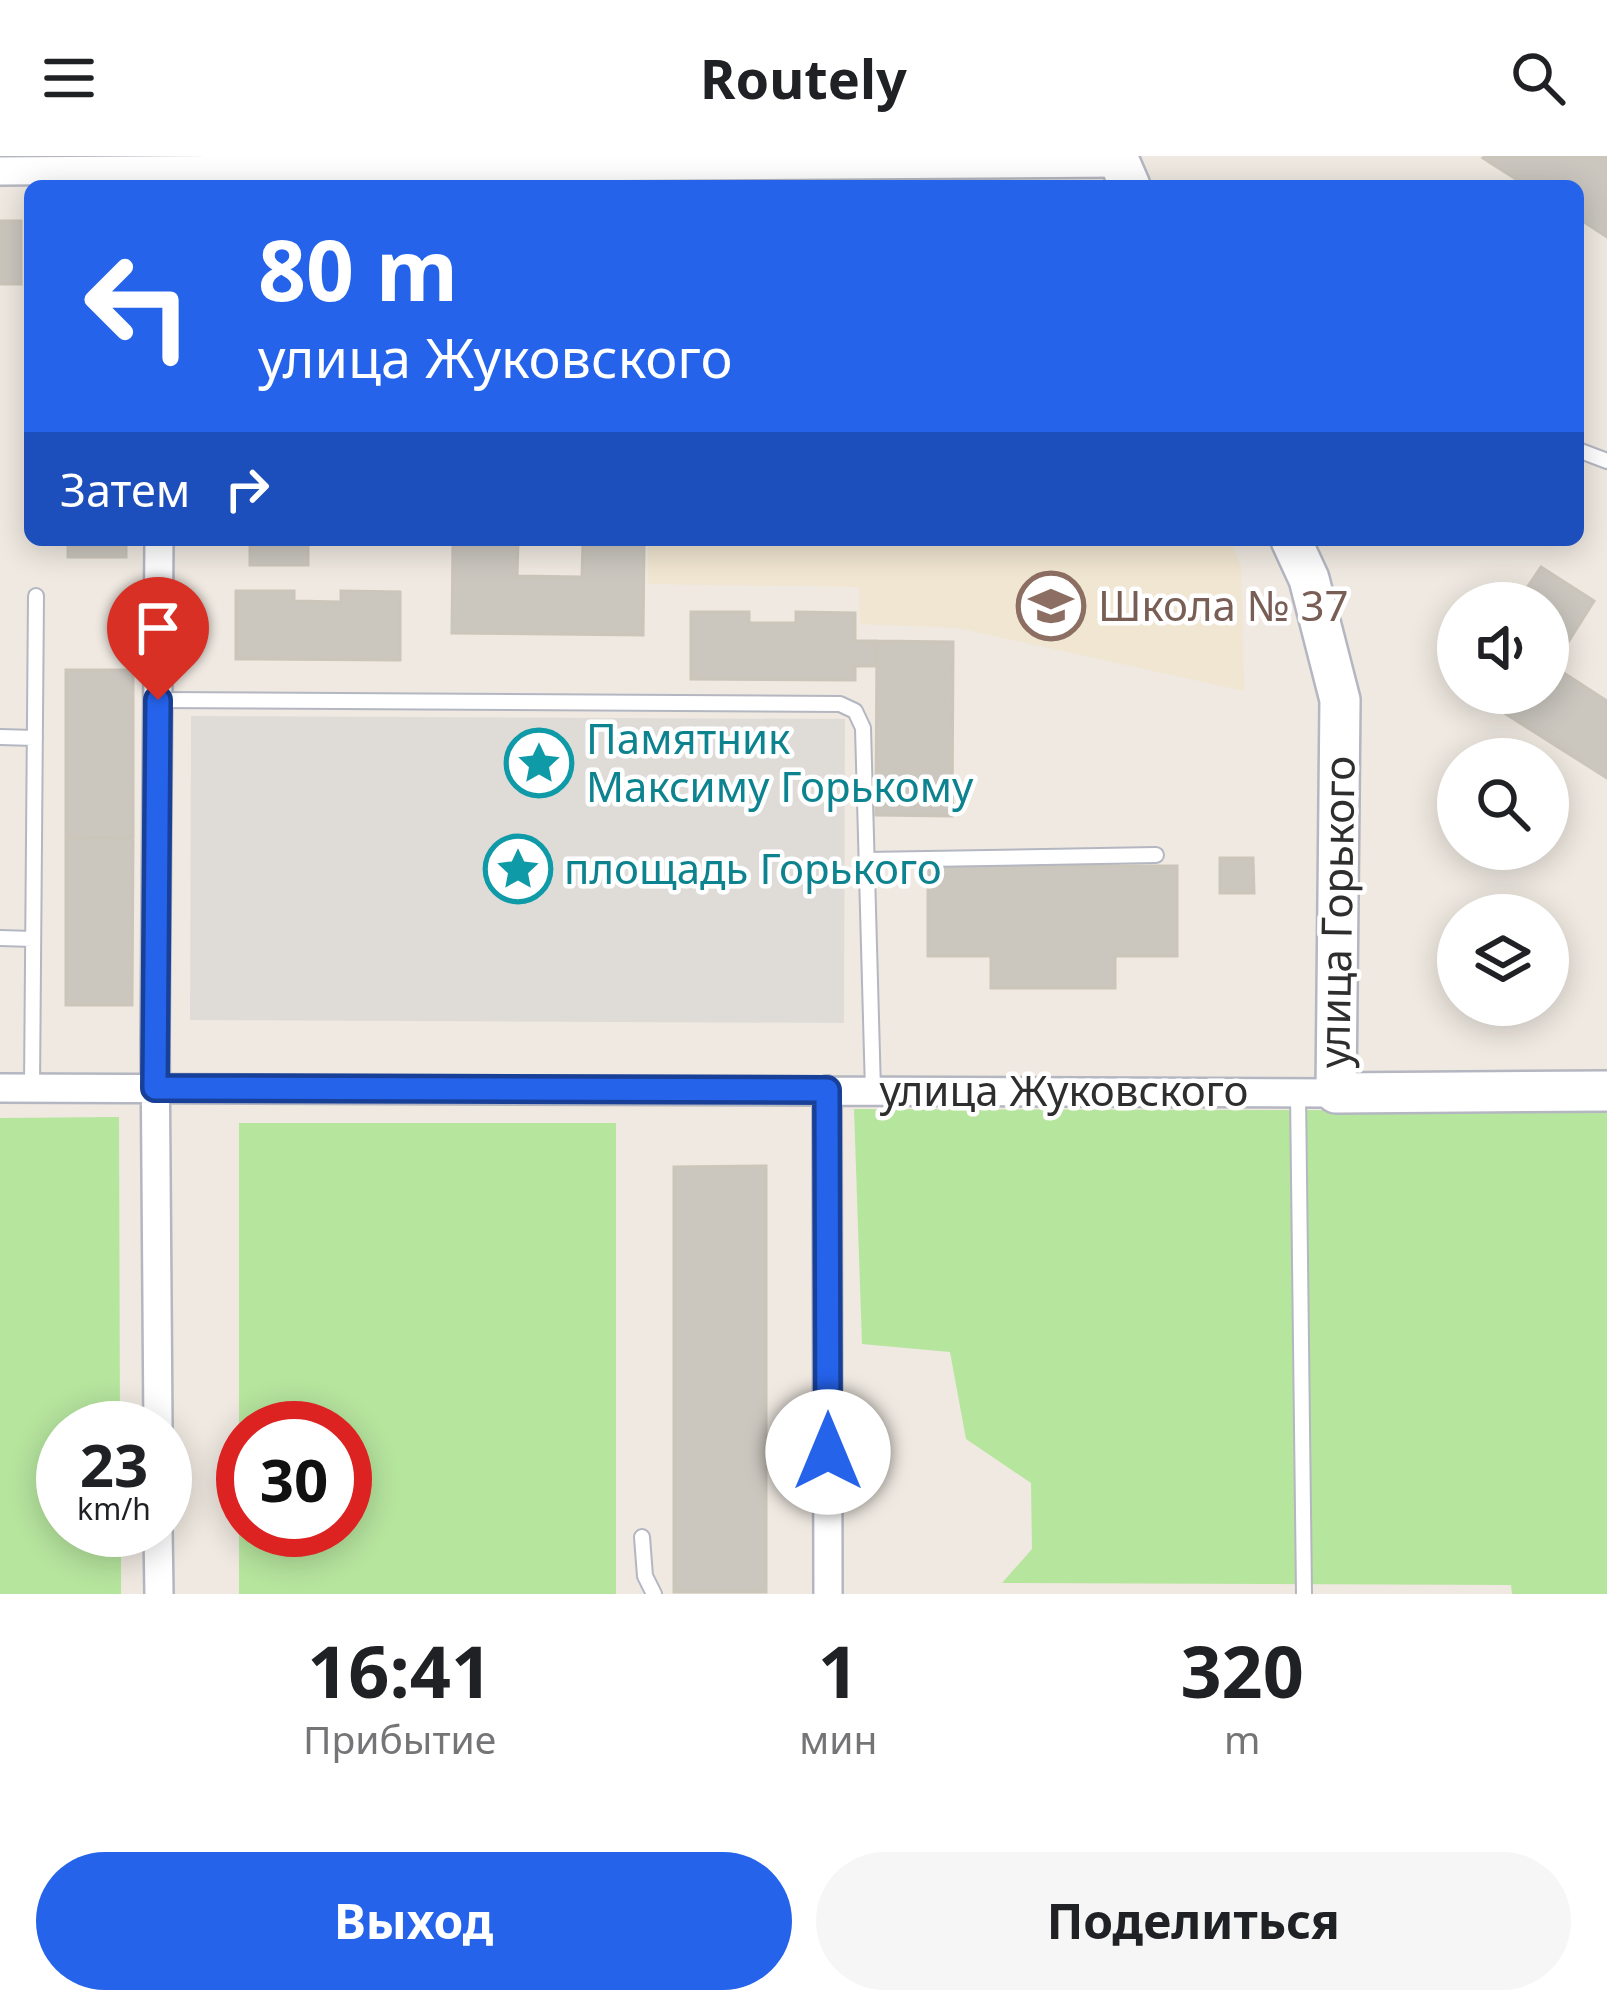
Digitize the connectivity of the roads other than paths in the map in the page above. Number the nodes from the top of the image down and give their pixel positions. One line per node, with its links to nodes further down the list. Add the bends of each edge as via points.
1 (1122, 168): 3 (street)
2 (0, 171): 3 (street)
3 (161, 171)
4 (159, 546): 7 (street)
5 (1294, 546): 20 (main road, улица Горького, via 1340,700)
6 (36, 596): 9 (lane)
7 (158, 700): 11 (lane, via 840,704 855,711 862,728); 16 (street)
8 (0, 737): 9 (lane)
9 (35, 737): 13 (lane)
10 (1156, 856): 11 (lane)
11 (866, 860): 18 (lane)
12 (0, 938): 13 (lane)
13 (33, 939): 15 (lane)
14 (0, 1088): 15 (street, улица Жуковского)
15 (32, 1088): 16 (street, улица Жуковского)
16 (155, 1088): 17 (street, улица Жуковского); 21 (street)
17 (827, 1090): 18 (street, улица Жуковского); 26 (street)
18 (873, 1091): 20 (street, улица Жуковского)
19 (1607, 1091): 20 (main road, улица Горького)
20 (1317, 1093): 27 (lane)
21 (158, 1401)
22 (642, 1537): 25 (lane)
23 (158, 1557): 24 (street)
24 (159, 1594)
25 (654, 1594)
26 (828, 1594)
27 (1304, 1594)

